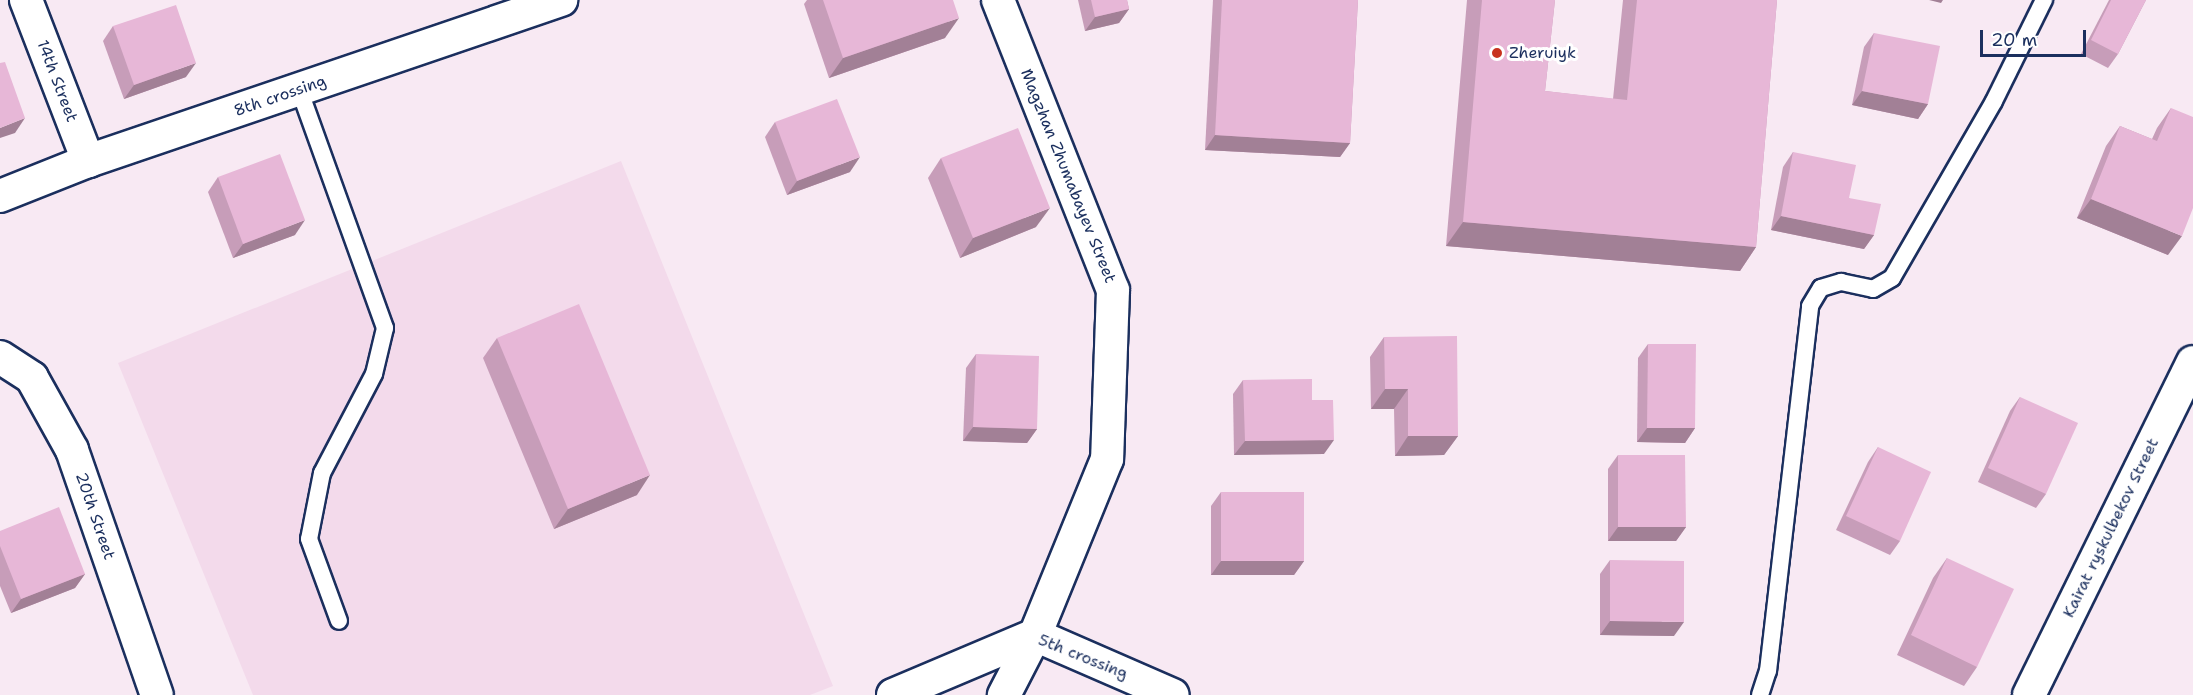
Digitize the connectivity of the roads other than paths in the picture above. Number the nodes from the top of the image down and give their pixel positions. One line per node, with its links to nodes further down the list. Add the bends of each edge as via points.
1 (26, 0): 6 (street, 14th Street)
2 (561, 0): 5 (street, 8th crossing)
3 (999, 0): 11 (street, Magzhan Zhumabayev Street, via 1113,290 1107,459)
4 (2044, 0): 16 (lane, via 1994,101 1892,278 1873,289 1841,282 1821,288 1810,306 1768,670)
5 (299, 89): 6 (street, 8th crossing); 10 (lane, via 385,328 374,374 322,473 309,539)
6 (88, 161): 7 (street, 8th crossing)
7 (0, 196)
8 (0, 357): 12 (street, 20th Street, via 32,378 72,450)
9 (2191, 372): 17 (street, Kairat ryskulbekov Street)
10 (339, 621)
11 (1035, 635): 13 (street, 5th crossing); 14 (street, Magzhan Zhumabayev Street); 15 (street, 5th crossing)
12 (157, 695)
13 (892, 695)
14 (1004, 695)
15 (1173, 695)
16 (1760, 695)
17 (2029, 695)

